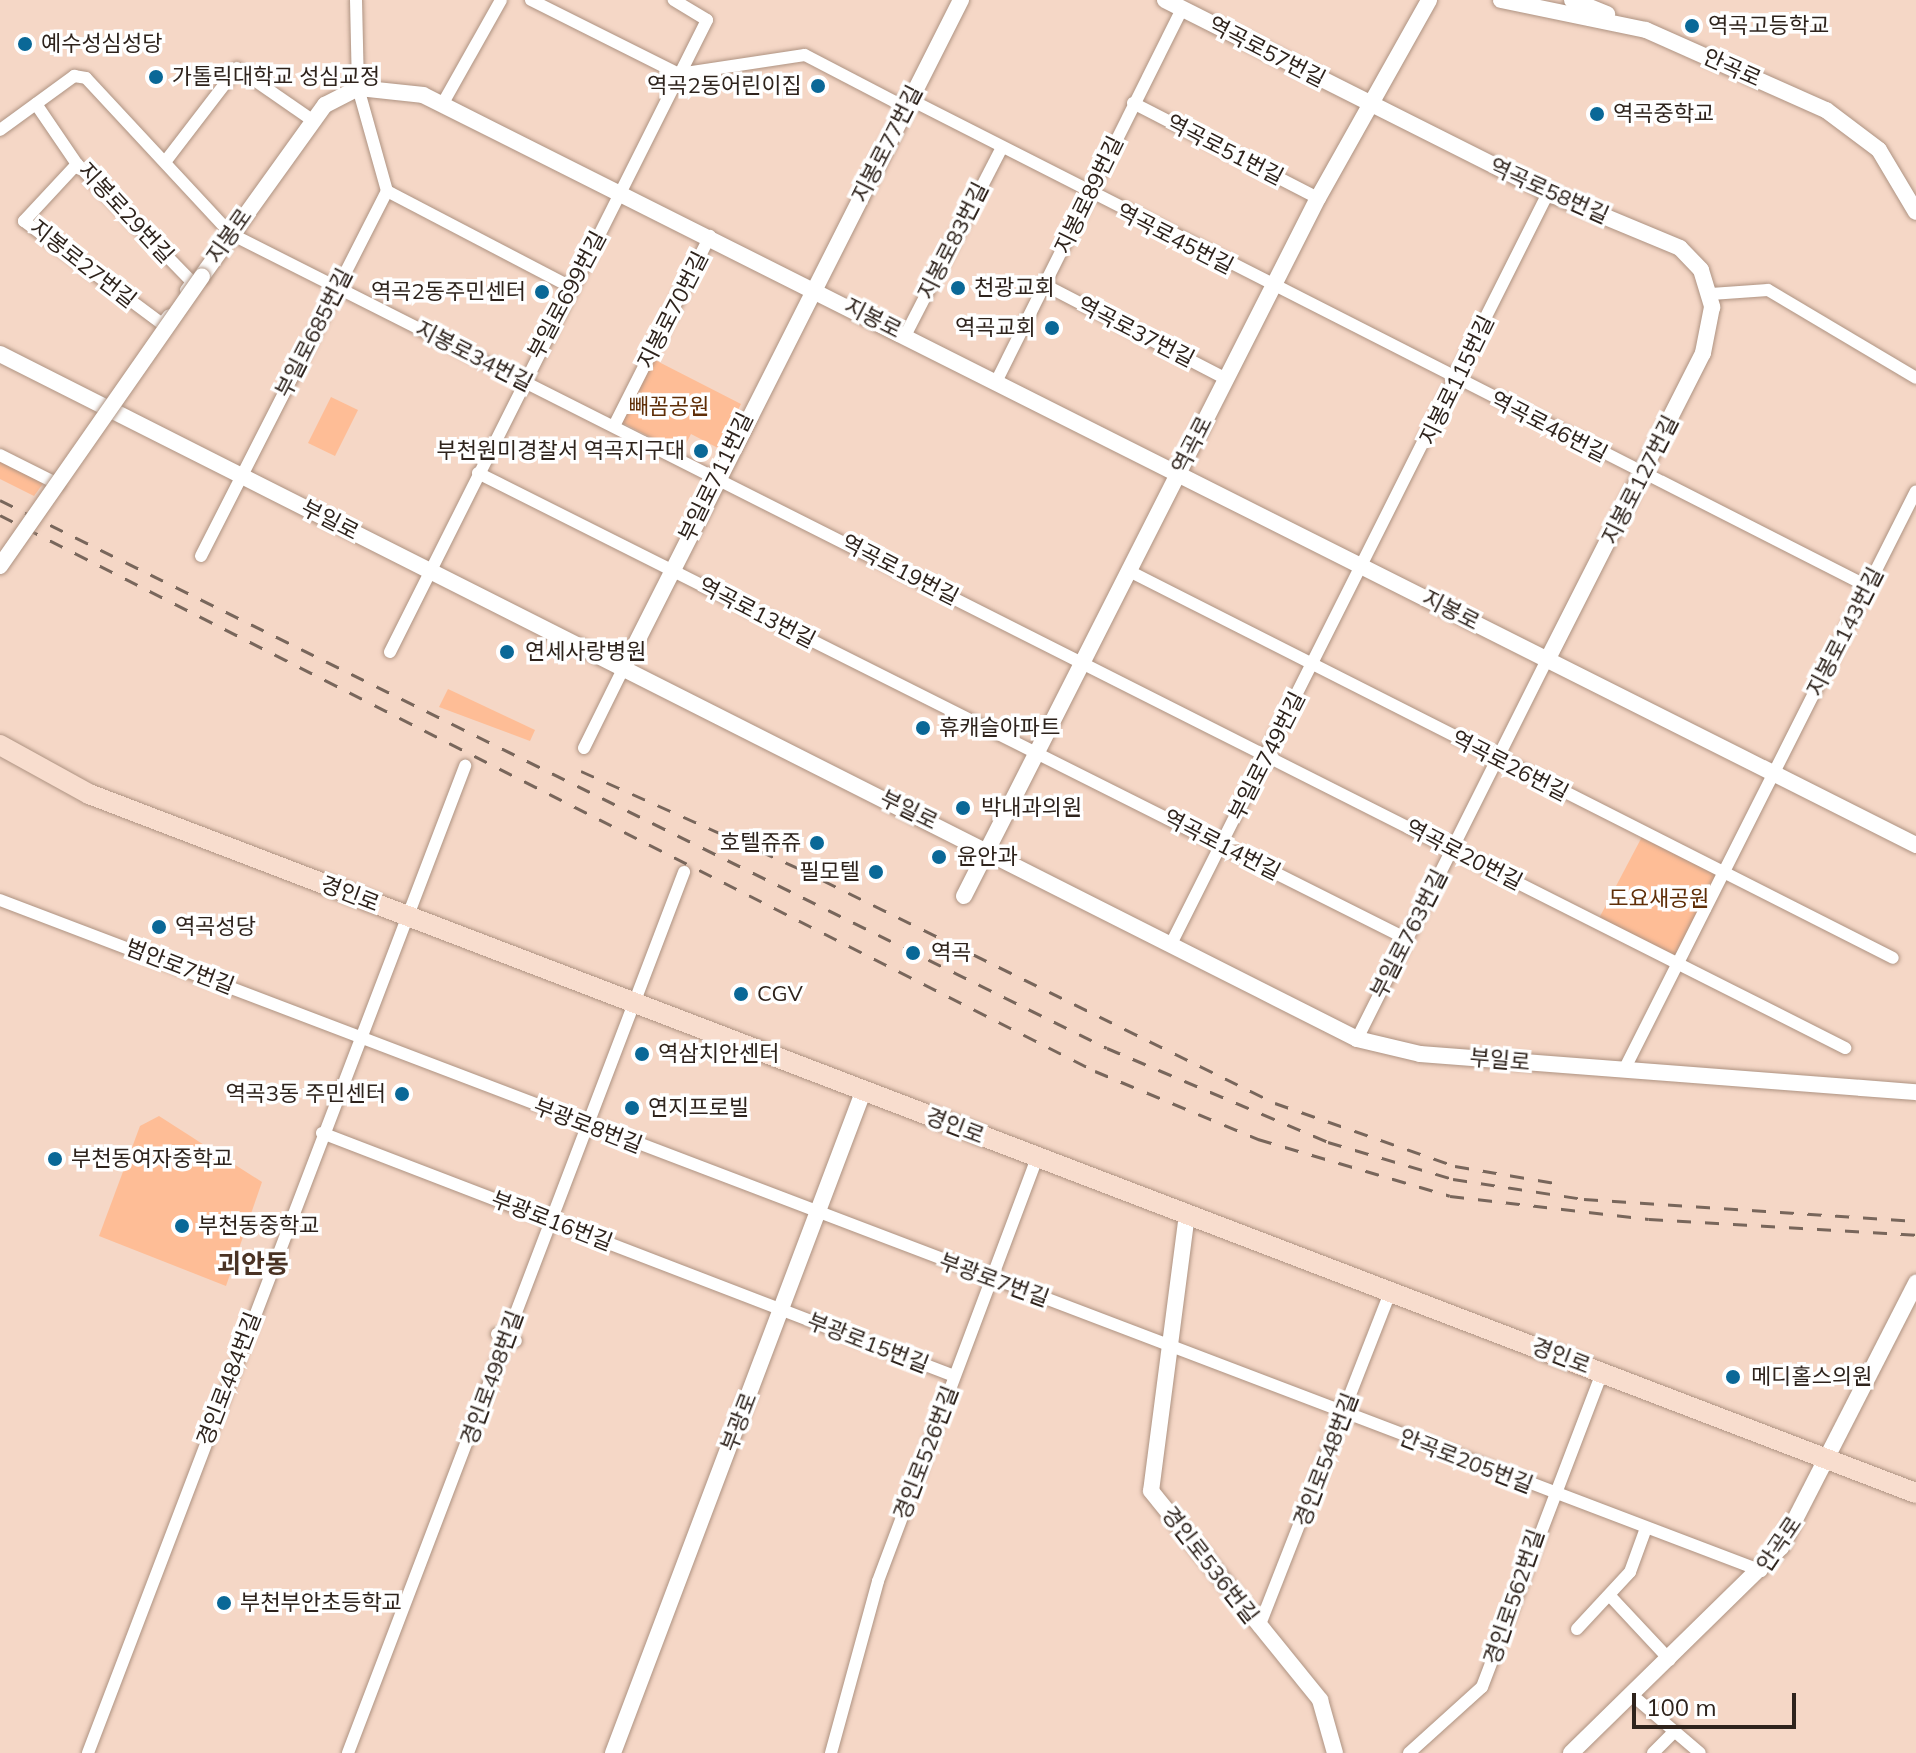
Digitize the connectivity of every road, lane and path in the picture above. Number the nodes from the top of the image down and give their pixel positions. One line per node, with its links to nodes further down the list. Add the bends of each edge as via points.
1 (356, 0): 13 (street)
2 (501, 0): 14 (street)
3 (531, 0): 12 (street)
4 (674, 0): 12 (street, 부일로699번길, via 707,20)
5 (961, 0): 15 (street, 지봉로77번길)
6 (1165, 0): 10 (street, 역곡로57번길)
7 (1429, 0): 18 (street, 역곡로)
8 (1501, 0): 11 (street, 안곡로)
9 (1572, 0): 11 (street)
10 (1182, 9): 16 (street, 지봉로89번길); 18 (street, 역곡로57번길)
11 (1646, 30): 29 (street, 안곡로, via 1860,131 1893,168)
12 (679, 74): 15 (street, 역곡로45번길, via 805,55); 25 (street, 부일로699번길)
13 (358, 88): 14 (street, 지봉로); 19 (street, 지봉로); 24 (street)
14 (443, 103): 25 (street, 지봉로)
15 (907, 103): 21 (street, 역곡로45번길); 36 (street, 지봉로77번길)
16 (1133, 103): 27 (street, 지봉로89번길); 28 (street, 역곡로51번길)
17 (36, 104): 20 (street); 22 (street, via 74,76 86,78); 23 (street, 지봉로29번길)
18 (1368, 104): 26 (street, 역곡로58번길); 28 (street, 역곡로)
19 (312, 120): 22 (street, via 237,68); 30 (street, 지봉로)
20 (0, 130)
21 (1001, 149): 27 (street, 역곡로45번길); 39 (street, 지봉로83번길)
22 (165, 162): 30 (street)
23 (77, 164): 32 (street, 지봉로29번길); 32 (street, 지봉로27번길, via 24,221 162,324)
24 (387, 191): 34 (street, 부일로685번길); 35 (street)
25 (621, 192): 31 (street, 지봉로); 35 (street, 부일로699번길)
26 (1548, 193): 38 (street, 역곡로58번길, via 1680,248); 45 (street, 지봉로115번길)
27 (1090, 195): 33 (street, 지봉로89번길); 37 (street, 역곡로45번길)
28 (1318, 198): 37 (street, 역곡로)
29 (1916, 212)
30 (231, 234): 32 (street, 지봉로); 34 (street, 지봉로34번길)
31 (710, 236): 36 (street, 지봉로); 46 (street, 지봉로70번길)
32 (197, 279): 57 (street, 지봉로, bridge)
33 (1045, 285): 42 (street, 역곡로37번길); 44 (street, 지봉로89번길)
34 (337, 287): 43 (street, 지봉로34번길); 50 (street, 부일로685번길)
35 (571, 287): 43 (street, 부일로699번길)
36 (813, 288): 39 (street, 지봉로); 52 (street, 부일로711번길)
37 (1272, 288): 42 (street, 역곡로); 45 (street, 역곡로46번길)
38 (1711, 294): 41 (street, via 1768,290); 51 (street, 지봉로127번길, via 1703,353)
39 (906, 334): 44 (street, 지봉로)
40 (0, 354): 50 (street, 부일로)
41 (1916, 378)
42 (1226, 379): 49 (street, 역곡로)
43 (523, 380): 46 (street, 지봉로34번길); 48 (street, 부일로699번길)
44 (997, 380): 49 (street, 지봉로)
45 (1458, 380): 51 (street, 역곡로46번길); 56 (street, 지봉로115번길)
46 (614, 426): 52 (street, 지봉로34번길)
47 (0, 455): 53 (street)
48 (478, 473): 58 (street, 역곡로13번길); 59 (street, 부일로699번길)
49 (1178, 473): 56 (street, 지봉로); 60 (street, 역곡로)
50 (243, 475): 55 (street, 부일로685번길); 59 (street, 부일로)
51 (1644, 475): 61 (street, 역곡로46번길); 63 (street, 지봉로127번길)
52 (717, 478): 58 (street, 부일로711번길); 64 (street, 역곡로19번길)
53 (58, 484)
54 (1916, 491): 61 (street, 지봉로143번길)
55 (201, 556)
56 (1363, 565): 63 (street, 지봉로); 65 (street, 부일로749번길)
57 (0, 566)
58 (670, 569): 66 (street, 부일로711번길); 69 (street, 역곡로13번길)
59 (429, 571): 62 (street, 부일로699번길); 66 (street, 부일로)
60 (1129, 571): 64 (street, 역곡로); 65 (street, 역곡로26번길)
61 (1869, 587): 75 (street, 지봉로143번길)
62 (390, 652)
63 (1548, 658): 73 (street, 부일로763번길); 75 (street, 지봉로)
64 (1082, 662): 69 (street, 역곡로); 71 (street, 역곡로20번길)
65 (1313, 666): 71 (street, 부일로749번길); 73 (street, 역곡로26번길)
66 (623, 669): 68 (street); 79 (street, 부일로)
67 (0, 745): 72 (main road, 경인로)
68 (584, 748)
69 (1036, 753): 76 (street, 역곡로14번길); 79 (street, 역곡로)
70 (0, 755): 72 (main road)
71 (1267, 756): 76 (street, 부일로749번길); 78 (street, 역곡로20번길)
72 (21, 758): 84 (main road, 경인로, via 89,794)
73 (1497, 759): 78 (street, 부일로763번길); 81 (street, 역곡로26번길)
74 (465, 766): 84 (street, 경인로484번길)
75 (1773, 771): 77 (street, 지봉로); 81 (street, 지봉로143번길)
76 (1221, 845): 85 (street, 역곡로14번길); 86 (street, 부일로749번길)
77 (1916, 845)
78 (1452, 848): 85 (street, 부일로763번길); 88 (street, 역곡로20번길)
79 (988, 849): 82 (street, 역곡로); 86 (street, 부일로)
80 (684, 872): 89 (street, 경인로498번길)
81 (1723, 873): 87 (street, 역곡로26번길); 88 (street, 지봉로143번길)
82 (964, 896)
83 (0, 900): 90 (street, 범안로7번길)
84 (405, 916): 89 (main road, 경인로); 90 (street, 경인로484번길)
85 (1407, 939): 91 (street, 부일로763번길)
86 (1170, 946): 91 (street, 부일로)
87 (1893, 958)
88 (1675, 965): 92 (street, 역곡로20번길); 93 (street, 지봉로143번길)
89 (635, 1002): 94 (main road, 경인로); 96 (street, 경인로498번길)
90 (360, 1036): 96 (street, 부광로8번길); 97 (street, 경인로484번길)
91 (1357, 1039): 93 (street, 부일로, via 1420,1054)
92 (1845, 1048)
93 (1624, 1070): 95 (street, 부일로)
94 (863, 1092): 98 (main road, 경인로); 100 (street, 부광로)
95 (1916, 1092)
96 (587, 1126): 100 (street, 부광로8번길); 101 (street, 경인로498번길)
97 (322, 1133): 101 (street, 부광로16번길); 121 (street, 경인로484번길)
98 (1037, 1158): 99 (main road, 경인로); 102 (street, 경인로526번길)
99 (1187, 1214): 104 (main road, 경인로); 106 (street, 경인로536번길)
100 (816, 1215): 102 (street, 부광로7번길); 105 (street, 부광로)
101 (551, 1221): 105 (street, 부광로16번길); 122 (street, 경인로498번길)
102 (993, 1279): 106 (street, 부광로7번길); 108 (street, 경인로526번길)
103 (1912, 1290): 110 (street, 안곡로)
104 (1391, 1291): 107 (main road, 경인로); 109 (street, 경인로548번길)
105 (782, 1309): 108 (street, 부광로15번길); 123 (street, 부광로)
106 (1172, 1347): 109 (street, 안곡로205번길); 116 (street, 경인로536번길, via 1151,1491)
107 (1602, 1372): 110 (main road, 경인로); 111 (street, 경인로562번길)
108 (954, 1376): 124 (street, 경인로526번길, via 878,1581)
109 (1344, 1414): 111 (street, 안곡로205번길); 116 (street, 경인로548번길)
110 (1832, 1458): 112 (main road, 경인로); 114 (street, 안곡로)
111 (1551, 1493): 113 (street, 안곡로205번길); 126 (street, 경인로562번길, via 1482,1687)
112 (1916, 1493)
113 (1646, 1528): 114 (street, 안곡로205번길); 115 (street)
114 (1762, 1571): 118 (street, 안곡로)
115 (1611, 1597): 117 (street); 118 (street)
116 (1259, 1627): 125 (street, 경인로536번길, via 1320,1700)
117 (1577, 1629)
118 (1670, 1660): 119 (street, 안곡로)
119 (1632, 1695): 120 (street); 127 (street, 안곡로)
120 (1671, 1735): 128 (street); 129 (street)
121 (88, 1753)
122 (348, 1753)
123 (613, 1753)
124 (831, 1753)
125 (1335, 1753)
126 (1409, 1753)
127 (1571, 1753)
128 (1653, 1753)
129 (1700, 1753)

